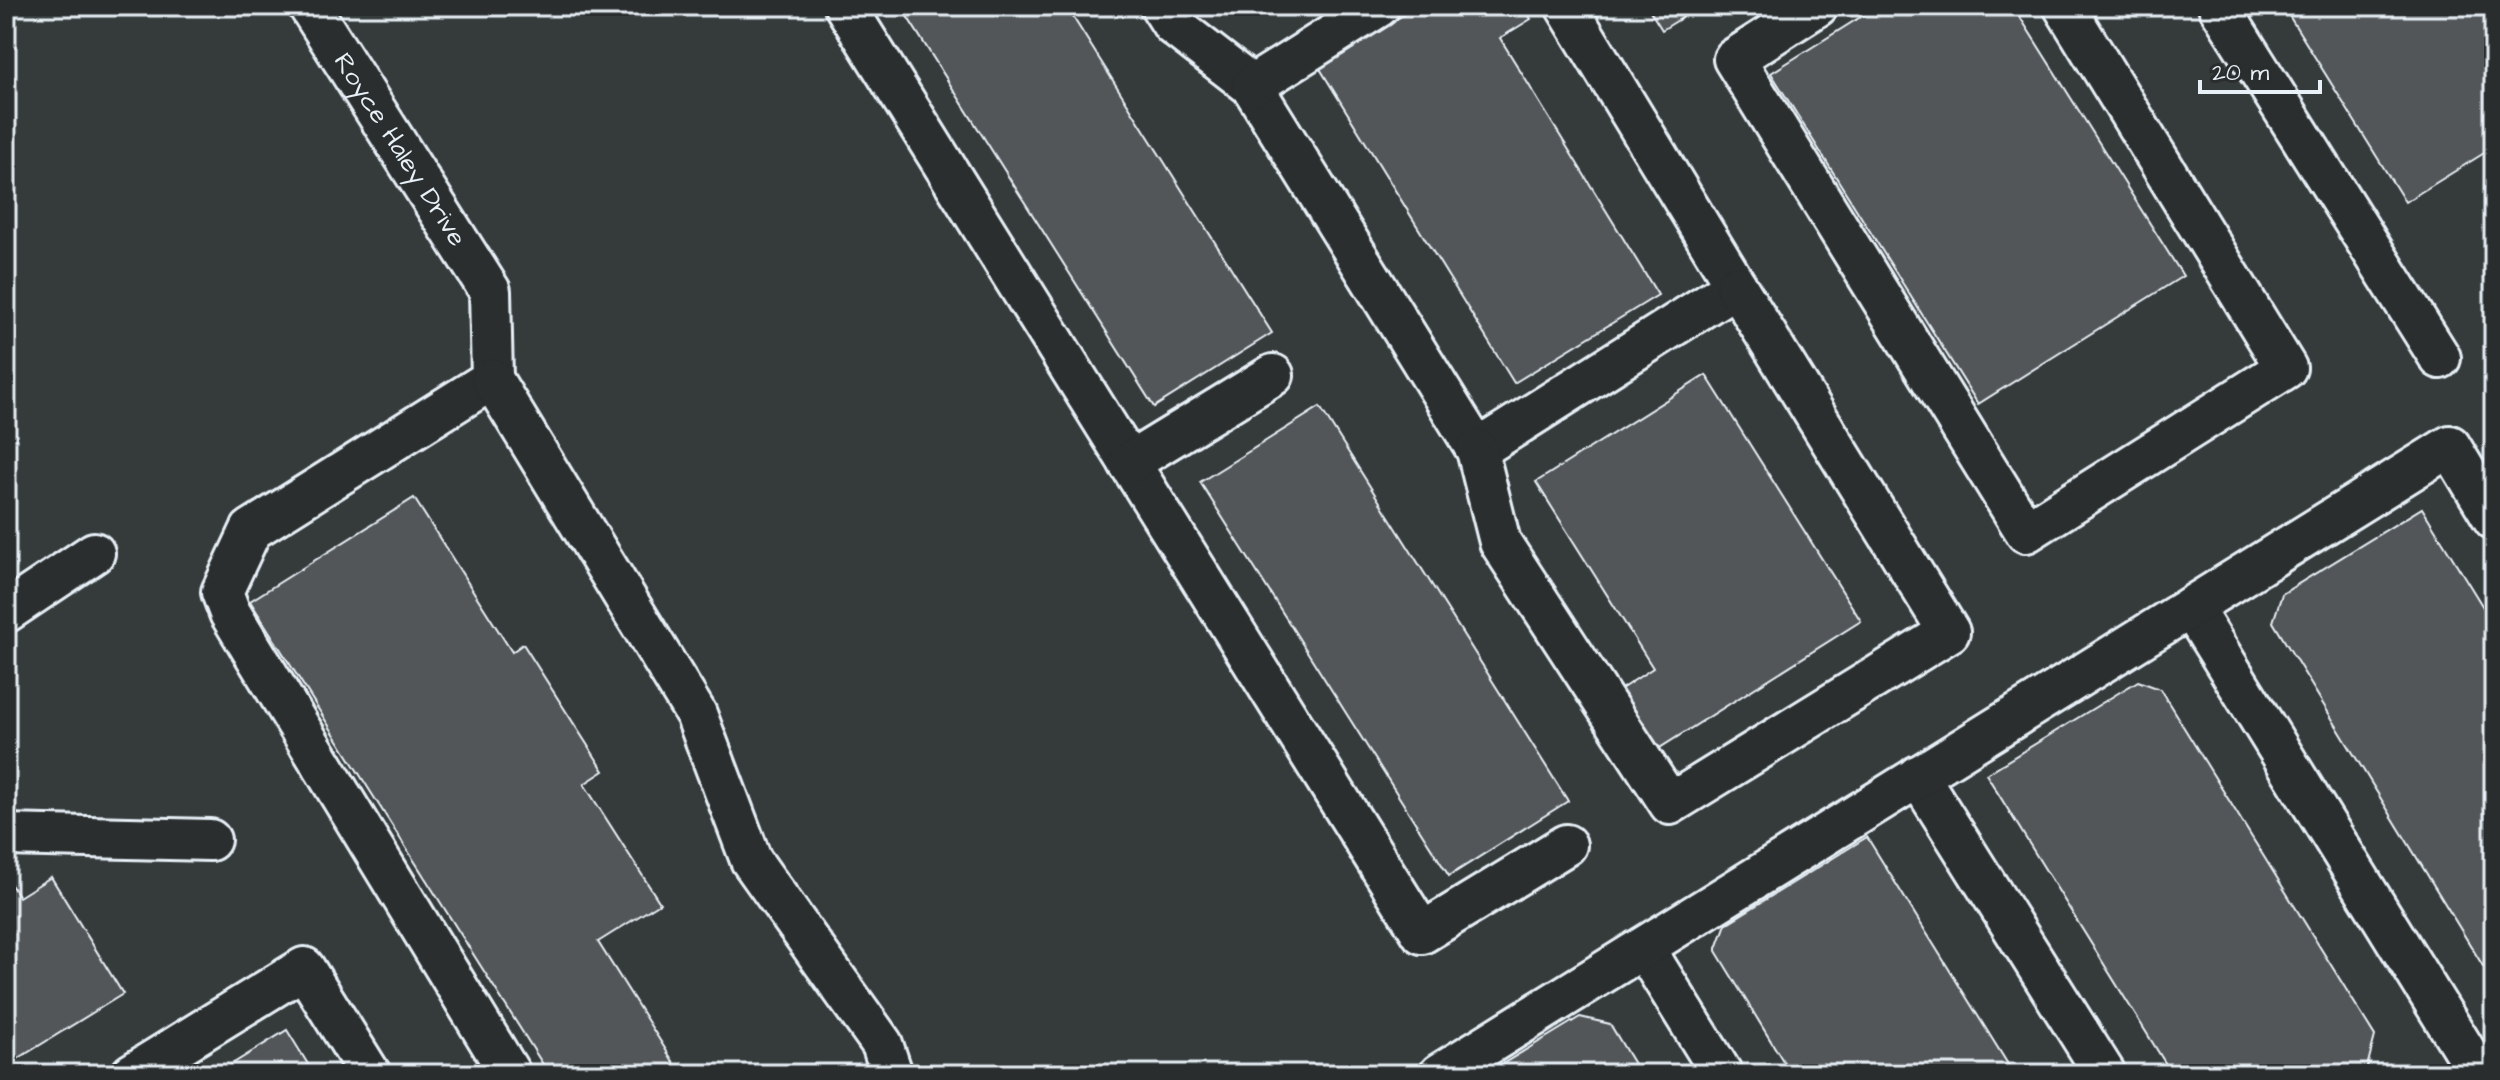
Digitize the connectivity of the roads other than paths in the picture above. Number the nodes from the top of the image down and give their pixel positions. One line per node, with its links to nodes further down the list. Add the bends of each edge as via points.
1 (309, 6): 13 (street, Royce Haley Drive, via 490,291)
2 (845, 6): 15 (street)
3 (1161, 6): 9 (street, via 1173,25)
4 (1379, 6): 9 (street)
5 (1566, 6): 10 (street)
6 (1817, 6): 7 (street, via 1734,59 2026,532 2286,368)
7 (2064, 6)
8 (2219, 6): 11 (street)
9 (1252, 86): 14 (street)
10 (1736, 286): 14 (street); 14 (street, via 1949,632 1670,804 1500,542)
11 (2440, 358)
12 (1273, 375): 15 (street)
13 (492, 379): 27 (street, via 251,530 222,592); 28 (street, via 696,714 751,860 882,1044)
14 (1477, 450)
15 (1129, 463): 23 (street, via 1422,933)
16 (2494, 519): 18 (street, via 2450,446)
17 (94, 553): 19 (street)
18 (2191, 607): 20 (street); 32 (street)
19 (6, 612)
20 (1918, 776): 24 (street); 31 (street)
21 (6, 835): 22 (street)
22 (210, 840)
23 (1566, 845)
24 (1644, 948): 29 (street); 30 (street)
25 (132, 1074): 26 (street, via 304,968)
26 (370, 1074)
27 (510, 1074)
28 (892, 1074)
29 (1440, 1074)
30 (1722, 1074)
31 (2105, 1074)
32 (2479, 1074)

